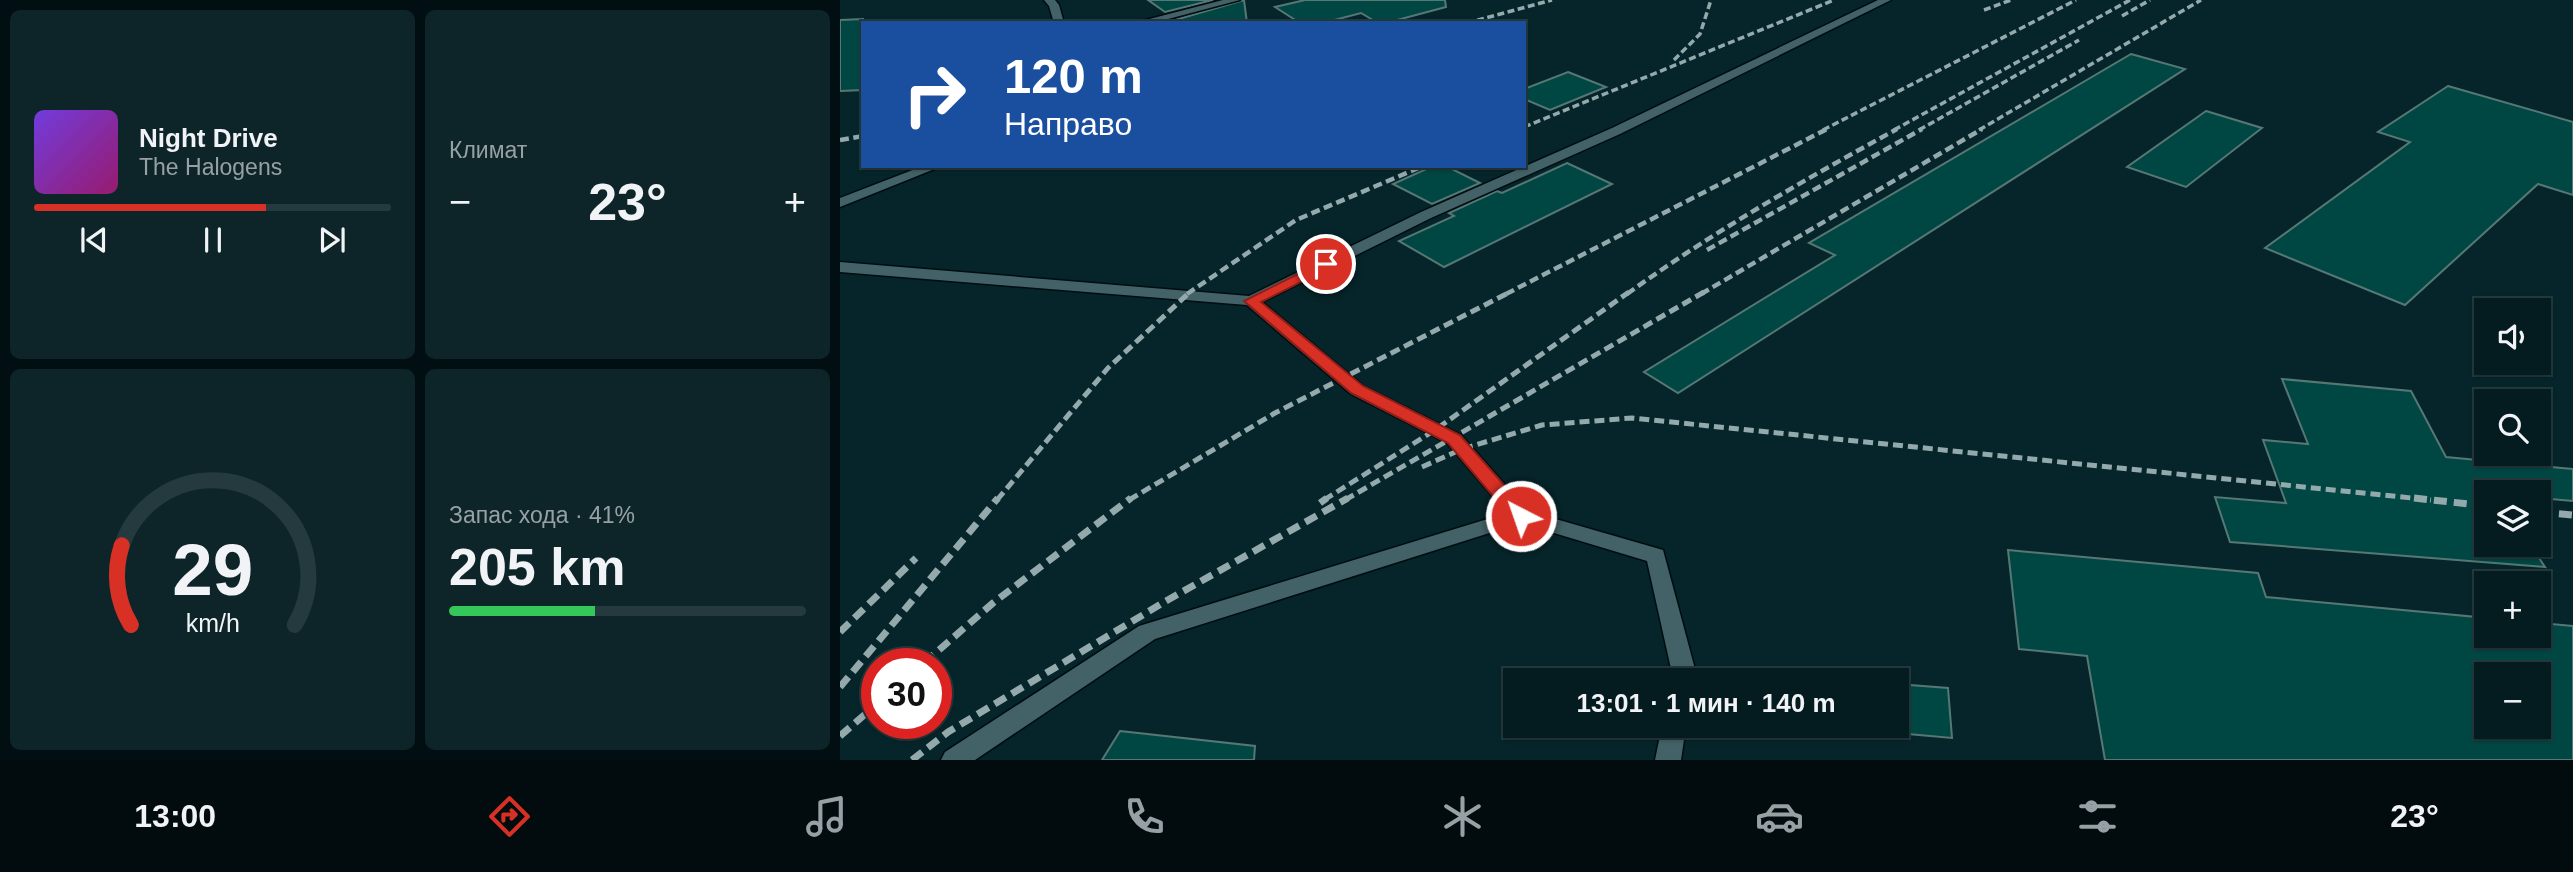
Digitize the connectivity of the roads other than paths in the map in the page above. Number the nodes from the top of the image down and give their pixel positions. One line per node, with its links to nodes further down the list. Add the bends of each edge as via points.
1 (1049, 0): 4 (street)
2 (1235, 0): 5 (street)
3 (1886, 0): 9 (street)
4 (1058, 21)
5 (1147, 21)
6 (931, 168): 7 (street)
7 (840, 203)
8 (840, 267): 9 (street)
9 (1251, 301): 10 (street, via 1357,390 1454,439)
10 (1521, 516): 11 (street, via 1656,556); 13 (street, via 1147,632)
11 (1683, 668)
12 (1672, 738): 14 (street)
13 (954, 760)
14 (1668, 760)

